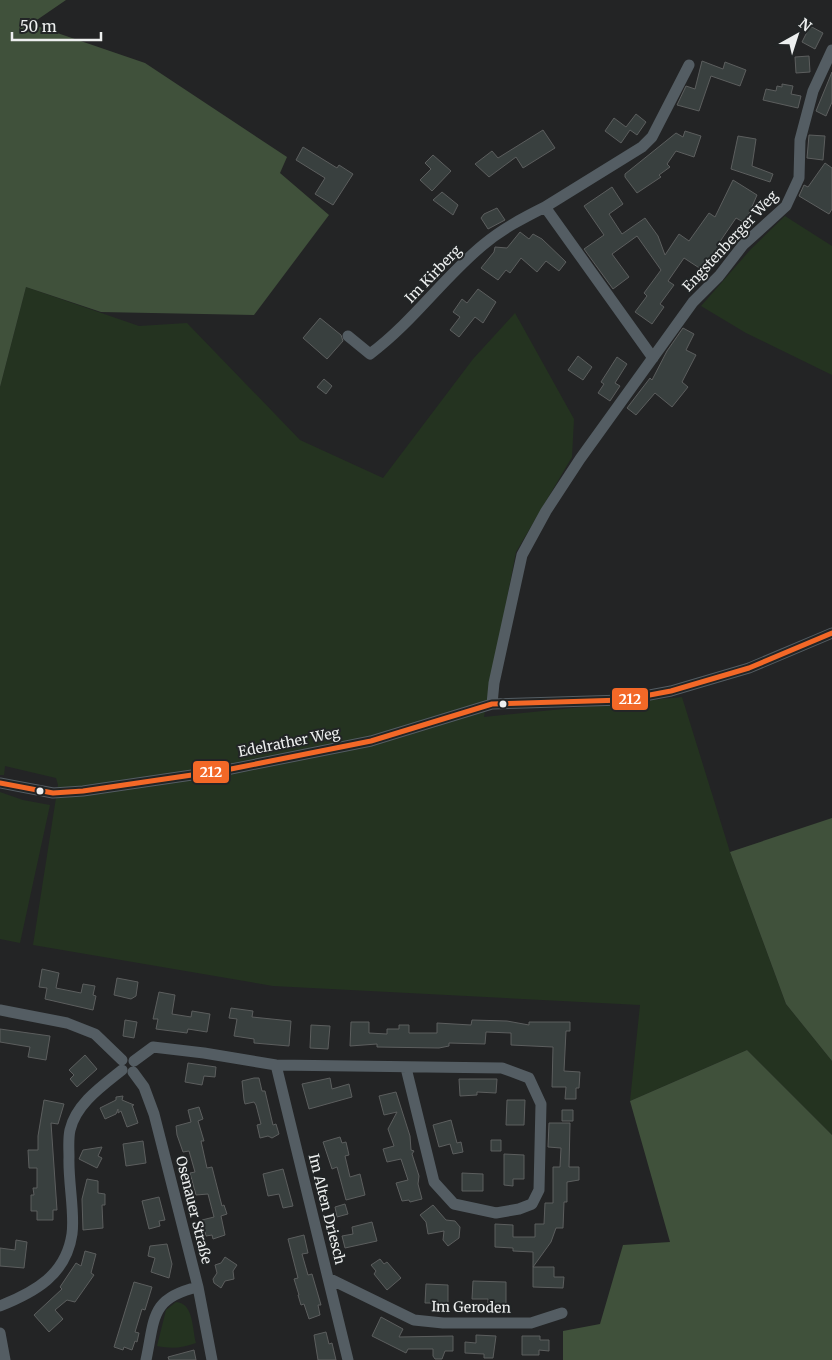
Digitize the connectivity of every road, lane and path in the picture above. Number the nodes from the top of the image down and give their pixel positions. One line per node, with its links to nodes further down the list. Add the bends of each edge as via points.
1 (832, 50): 5 (street, Engstenberger Weg, via 813,91 800,140 798,178 786,206 743,245 693,302)
2 (689, 65): 3 (street, Im Kirberg, via 652,137 642,147)
3 (545, 207): 4 (street, Im Kirberg, via 502,230 481,246 391,338 370,354); 5 (street)
4 (348, 336)
5 (653, 358): 7 (street, Engstenberger Weg, via 580,459 522,554)
6 (832, 633): 7 (street, Edelrather Weg, via 748,668 671,691 624,700)
7 (492, 704): 8 (street, Edelrather Weg, via 371,741 226,770 53,793)
8 (0, 783)
9 (0, 1010): 11 (street, Osenauer Straße, via 67,1023 95,1034)
10 (276, 1065): 11 (street, via 153,1047); 12 (street); 13 (street, Im Alten Driesch)
11 (128, 1066): 14 (street, Osenauer Straße, via 144,1087 154,1114); 15 (street, via 81,1107 70,1130 68,1175 72,1233 66,1254 52,1276 31,1294)
12 (406, 1068): 12 (street, via 502,1068 529,1078 541,1104 539,1190 532,1204 496,1213 454,1204 444,1194 434,1182)
13 (328, 1278): 16 (street, Im Geroden, via 414,1320 531,1323); 21 (street, Im Alten Driesch)
14 (198, 1287): 19 (street, via 177,1291 164,1300 156,1313); 20 (street, Osenauer Straße)
15 (0, 1306)
16 (562, 1313)
17 (0, 1333): 18 (street)
18 (5, 1360)
19 (146, 1360)
20 (212, 1360)
21 (348, 1360)

